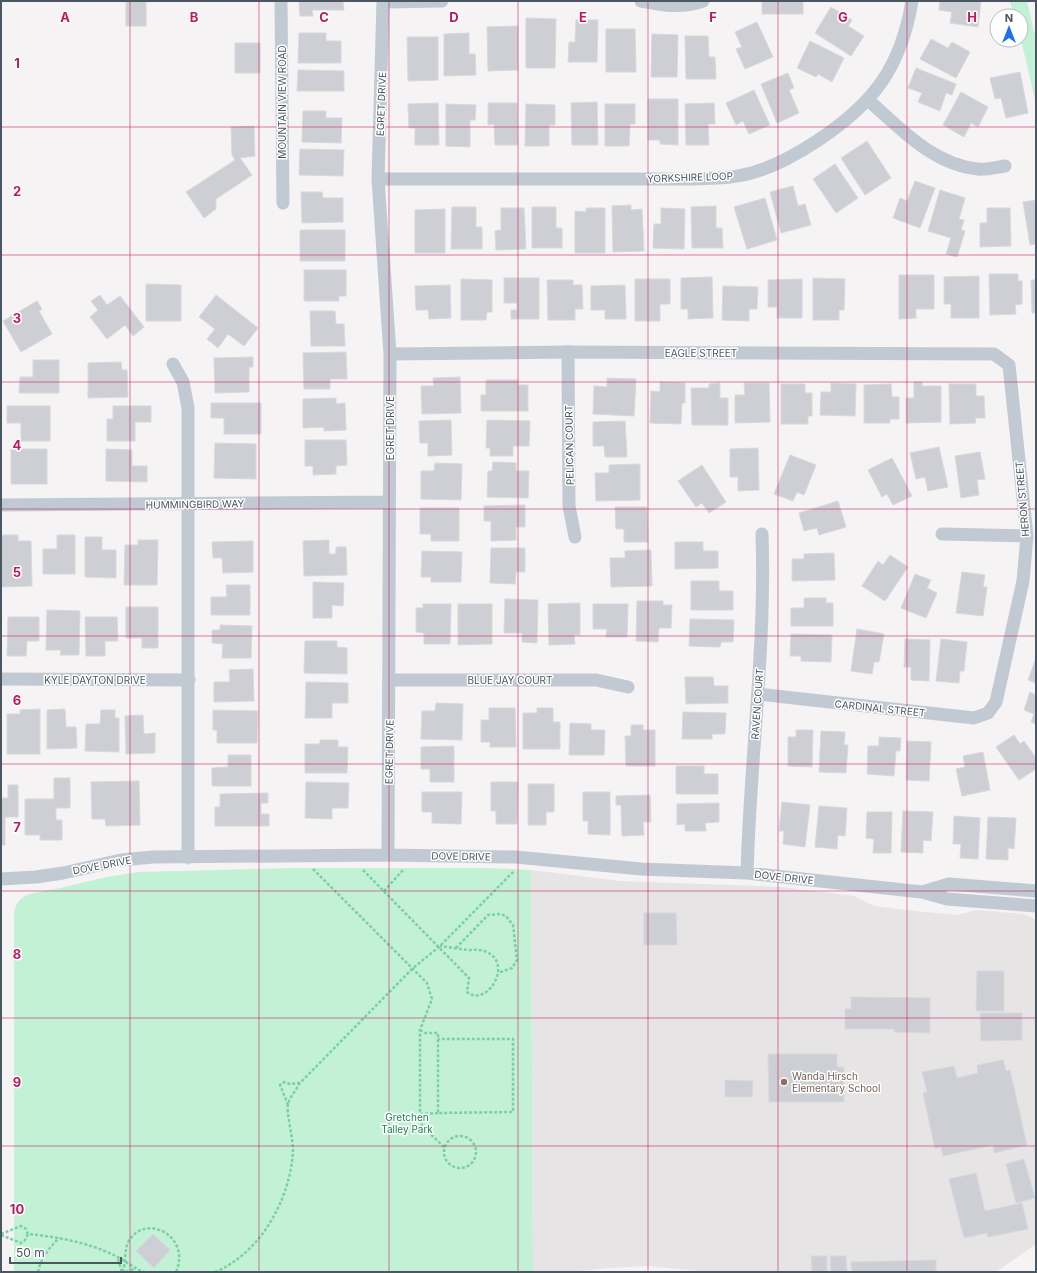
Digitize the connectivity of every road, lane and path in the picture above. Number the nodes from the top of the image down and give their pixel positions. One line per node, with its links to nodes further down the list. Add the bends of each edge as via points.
1 (281, 1): 10 (street, MOUNTAIN VIEW ROAD)
2 (442, 1): 6 (street)
3 (641, 1): 4 (street, via 668,6 690,5)
4 (703, 1)
5 (912, 1): 7 (street, YORKSHIRE LOOP, via 909,21 899,52)
6 (383, 2): 9 (street, EGRET DRIVE)
7 (868, 100): 8 (street, via 917,143 944,159 980,169); 9 (street, YORKSHIRE LOOP, via 844,123 800,152 767,168 742,175 691,179)
8 (1005, 166)
9 (378, 179): 12 (street, EGRET DRIVE)
10 (283, 202)
11 (568, 352): 12 (street, EAGLE STREET); 14 (street, EAGLE STREET, via 994,354); 21 (street, PELICAN COURT, via 569,506)
12 (390, 354): 15 (street, EGRET DRIVE)
13 (173, 364): 16 (street, via 183,382 188,408)
14 (1009, 365): 20 (street, HERON STREET)
15 (389, 502): 16 (street, HUMMINGBIRD WAY); 24 (street, EGRET DRIVE)
16 (189, 504): 17 (street, HUMMINGBIRD WAY); 23 (street)
17 (1, 505)
18 (762, 534): 26 (street, RAVEN COURT, via 764,574)
19 (942, 534): 20 (street)
20 (1027, 536): 27 (street, HERON STREET, via 1023,581)
21 (575, 537)
22 (1, 679): 23 (street, KYLE DAYTON DRIVE)
23 (189, 680): 32 (street)
24 (390, 680): 25 (street, BLUE JAY COURT, via 596,680); 30 (street, EGRET DRIVE)
25 (628, 687)
26 (758, 694): 27 (street, CARDINAL STREET, via 974,718 988,713); 34 (street, RAVEN COURT, via 748,817)
27 (996, 702)
28 (313, 854): 29 (street, DOVE DRIVE); 32 (street, DOVE DRIVE); 42 (path, via 313,870)
29 (362, 855): 30 (street, DOVE DRIVE); 36 (path, via 362,869)
30 (388, 855): 31 (street, DOVE DRIVE)
31 (403, 855): 34 (street, DOVE DRIVE, via 516,857 641,869); 36 (path, via 404,870)
32 (188, 858): 35 (street, DOVE DRIVE, via 153,857 121,860 63,873)
33 (515, 871): 40 (path)
34 (747, 873): 38 (street, DOVE DRIVE)
35 (1, 879)
36 (384, 891): 40 (path)
37 (1036, 891): 38 (street, DOVE DRIVE, via 949,884)
38 (922, 892): 39 (street, DOVE DRIVE, via 947,899)
39 (1036, 906)
40 (440, 946): 41 (path); 42 (path); 43 (path, via 469,978 467,992 470,994 483,994 491,989)
41 (456, 948): 43 (path, via 488,952 495,960); 43 (path, via 488,915 506,916 513,925 517,960 512,968)
42 (412, 969): 44 (path, via 427,983 432,999); 46 (path)
43 (498, 973)
44 (420, 1030): 45 (path, via 425,1033 438,1033); 49 (path)
45 (438, 1039): 48 (path); 48 (path, via 513,1039 513,1112)
46 (300, 1083): 47 (path); 47 (path, via 284,1082 280,1085)
47 (288, 1106): 57 (path, via 292,1149 290,1172 283,1198 270,1223 250,1248)
48 (438, 1113): 49 (path)
49 (420, 1114): 50 (path, via 422,1126)
50 (444, 1147): 50 (path, via 448,1163 457,1168 472,1163 476,1153 474,1143 461,1135 450,1138)
51 (28, 1234): 52 (path, via 21,1226); 52 (path, via 21,1243); 53 (path)
52 (1, 1235)
53 (59, 1238): 54 (path, via 93,1247); 58 (path, via 49,1247)
54 (118, 1258): 55 (path); 59 (path)
55 (126, 1262): 56 (path); 59 (path); 61 (path, via 130,1239 146,1229 158,1229 168,1233 178,1246 180,1257)
56 (134, 1269): 59 (path); 60 (path)
57 (224, 1269): 62 (path); 63 (path)
58 (38, 1272)
59 (124, 1272)
60 (144, 1272)
61 (176, 1272)
62 (215, 1272)
63 (227, 1272)

